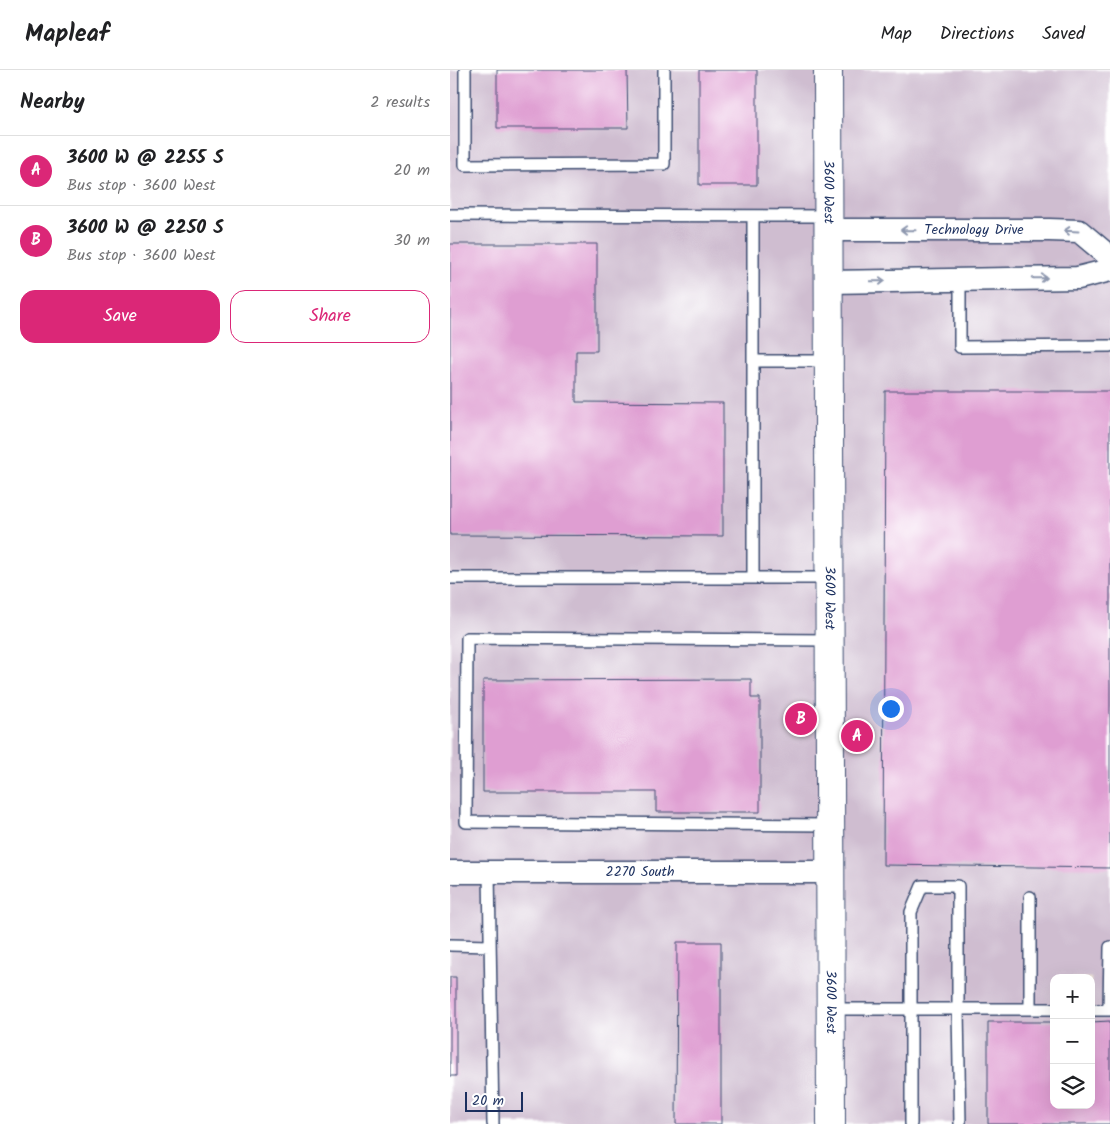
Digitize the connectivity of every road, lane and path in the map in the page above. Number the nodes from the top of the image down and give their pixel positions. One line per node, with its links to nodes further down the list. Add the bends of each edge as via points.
1 (465, 70): 2 (lane, via 465,165 664,164)
2 (664, 70)
3 (828, 70): 6 (street, 3600 West)
4 (450, 215): 5 (lane)
5 (753, 216): 6 (lane); 12 (lane)
6 (829, 223): 7 (street, Technology Drive, one-way to 6, via 1079,231); 10 (street, 3600 West)
7 (1110, 257)
8 (1110, 270): 9 (street, one-way to 8, via 1078,278)
9 (960, 280): 10 (street, one-way to 9); 11 (lane, via 960,347)
10 (829, 282): 13 (street, 3600 West)
11 (1110, 346)
12 (753, 361): 13 (lane); 15 (lane)
13 (829, 361): 16 (street, 3600 West)
14 (450, 578): 15 (lane)
15 (753, 578): 16 (lane)
16 (830, 578): 17 (street, 3600 West)
17 (830, 640): 18 (street, 3600 West); 18 (lane, via 467,638 466,822)
18 (830, 825): 21 (street, 3600 West)
19 (450, 872): 20 (street, 2270 South)
20 (489, 872): 21 (street, 2270 South); 24 (lane)
21 (830, 872): 27 (street, 3600 West)
22 (1030, 898): 29 (lane)
23 (450, 945): 24 (lane)
24 (490, 946): 33 (lane)
25 (1110, 947): 32 (lane)
26 (911, 1008): 27 (lane); 28 (lane); 28 (lane, via 911,912 922,886 958,886); 35 (lane)
27 (830, 1009): 34 (street, 3600 West)
28 (958, 1009): 29 (lane); 36 (lane)
29 (1030, 1009): 30 (lane)
30 (1050, 1009)
31 (1095, 1010): 32 (lane)
32 (1110, 1010)
33 (492, 1124)
34 (831, 1124)
35 (911, 1124)
36 (960, 1124)

